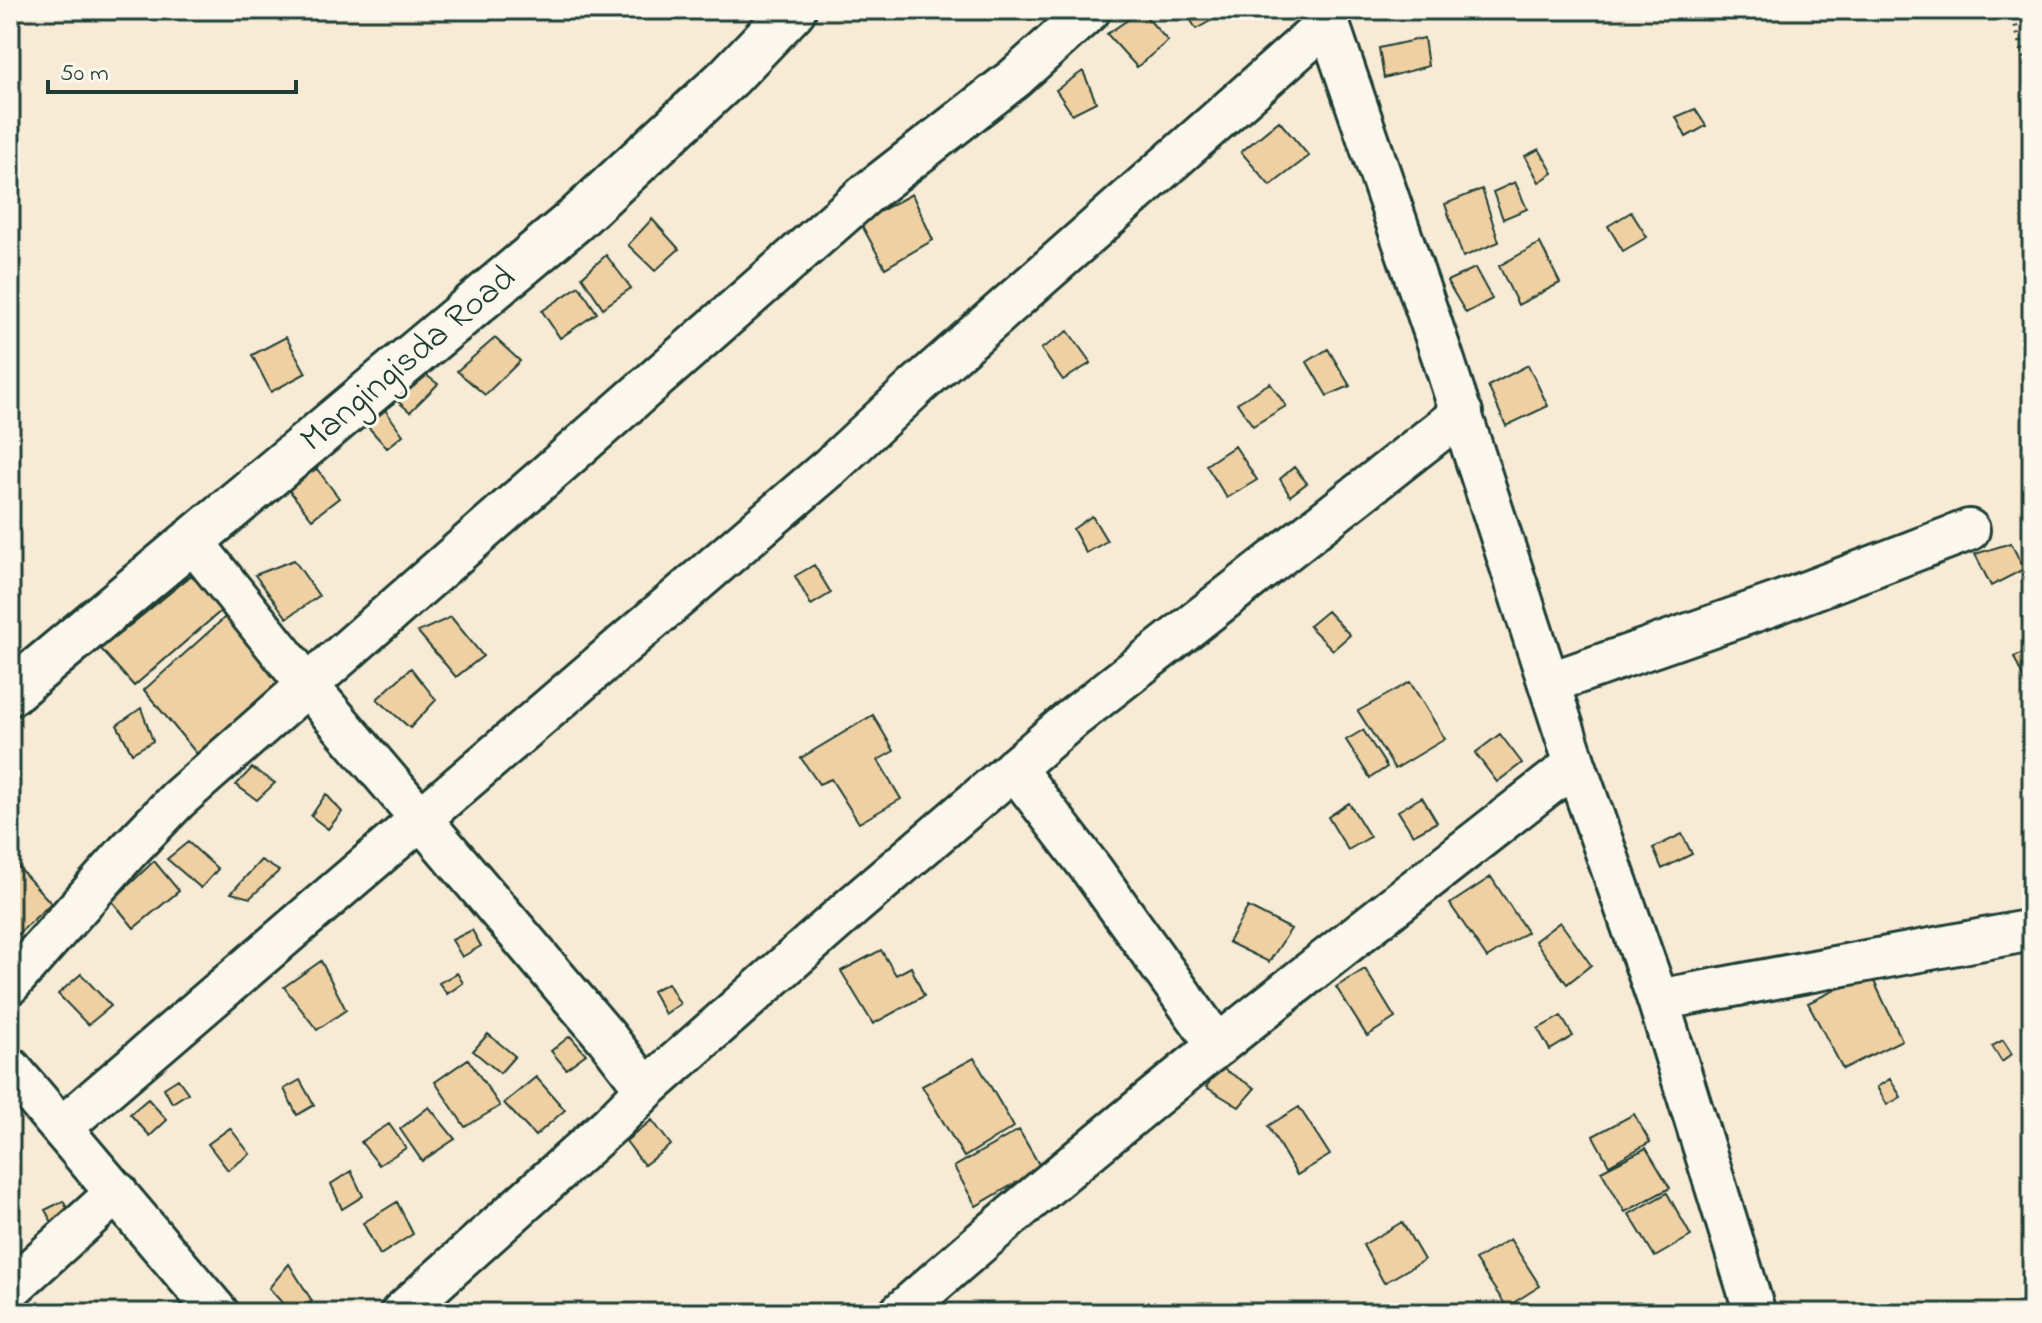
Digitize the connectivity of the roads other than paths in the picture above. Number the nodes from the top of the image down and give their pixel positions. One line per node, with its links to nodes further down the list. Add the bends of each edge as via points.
1 (793, 10): 6 (street, Mangingisda Road, via 575,220)
2 (1090, 10): 8 (street, via 1015,78 866,194)
3 (1326, 16): 4 (street); 12 (street, via 830,467)
4 (1462, 413): 7 (street); 11 (street)
5 (1969, 530): 7 (street)
6 (193, 542): 8 (street); 9 (street, Mangingisda Road)
7 (1549, 683): 10 (street)
8 (308, 686): 12 (street); 14 (street, via 177,800)
9 (10, 693)
10 (1575, 764): 15 (street); 16 (street)
11 (1014, 768): 16 (street); 18 (street)
12 (419, 819): 18 (street); 19 (street)
13 (2032, 930): 15 (street)
14 (10, 984)
15 (1658, 1000): 25 (street)
16 (1218, 1046): 24 (street, via 1009,1215)
17 (10, 1068): 19 (street)
18 (646, 1089): 23 (street)
19 (61, 1128): 20 (street)
20 (117, 1192): 21 (street); 22 (street)
21 (10, 1289)
22 (218, 1313)
23 (401, 1313)
24 (900, 1313)
25 (1755, 1313)

